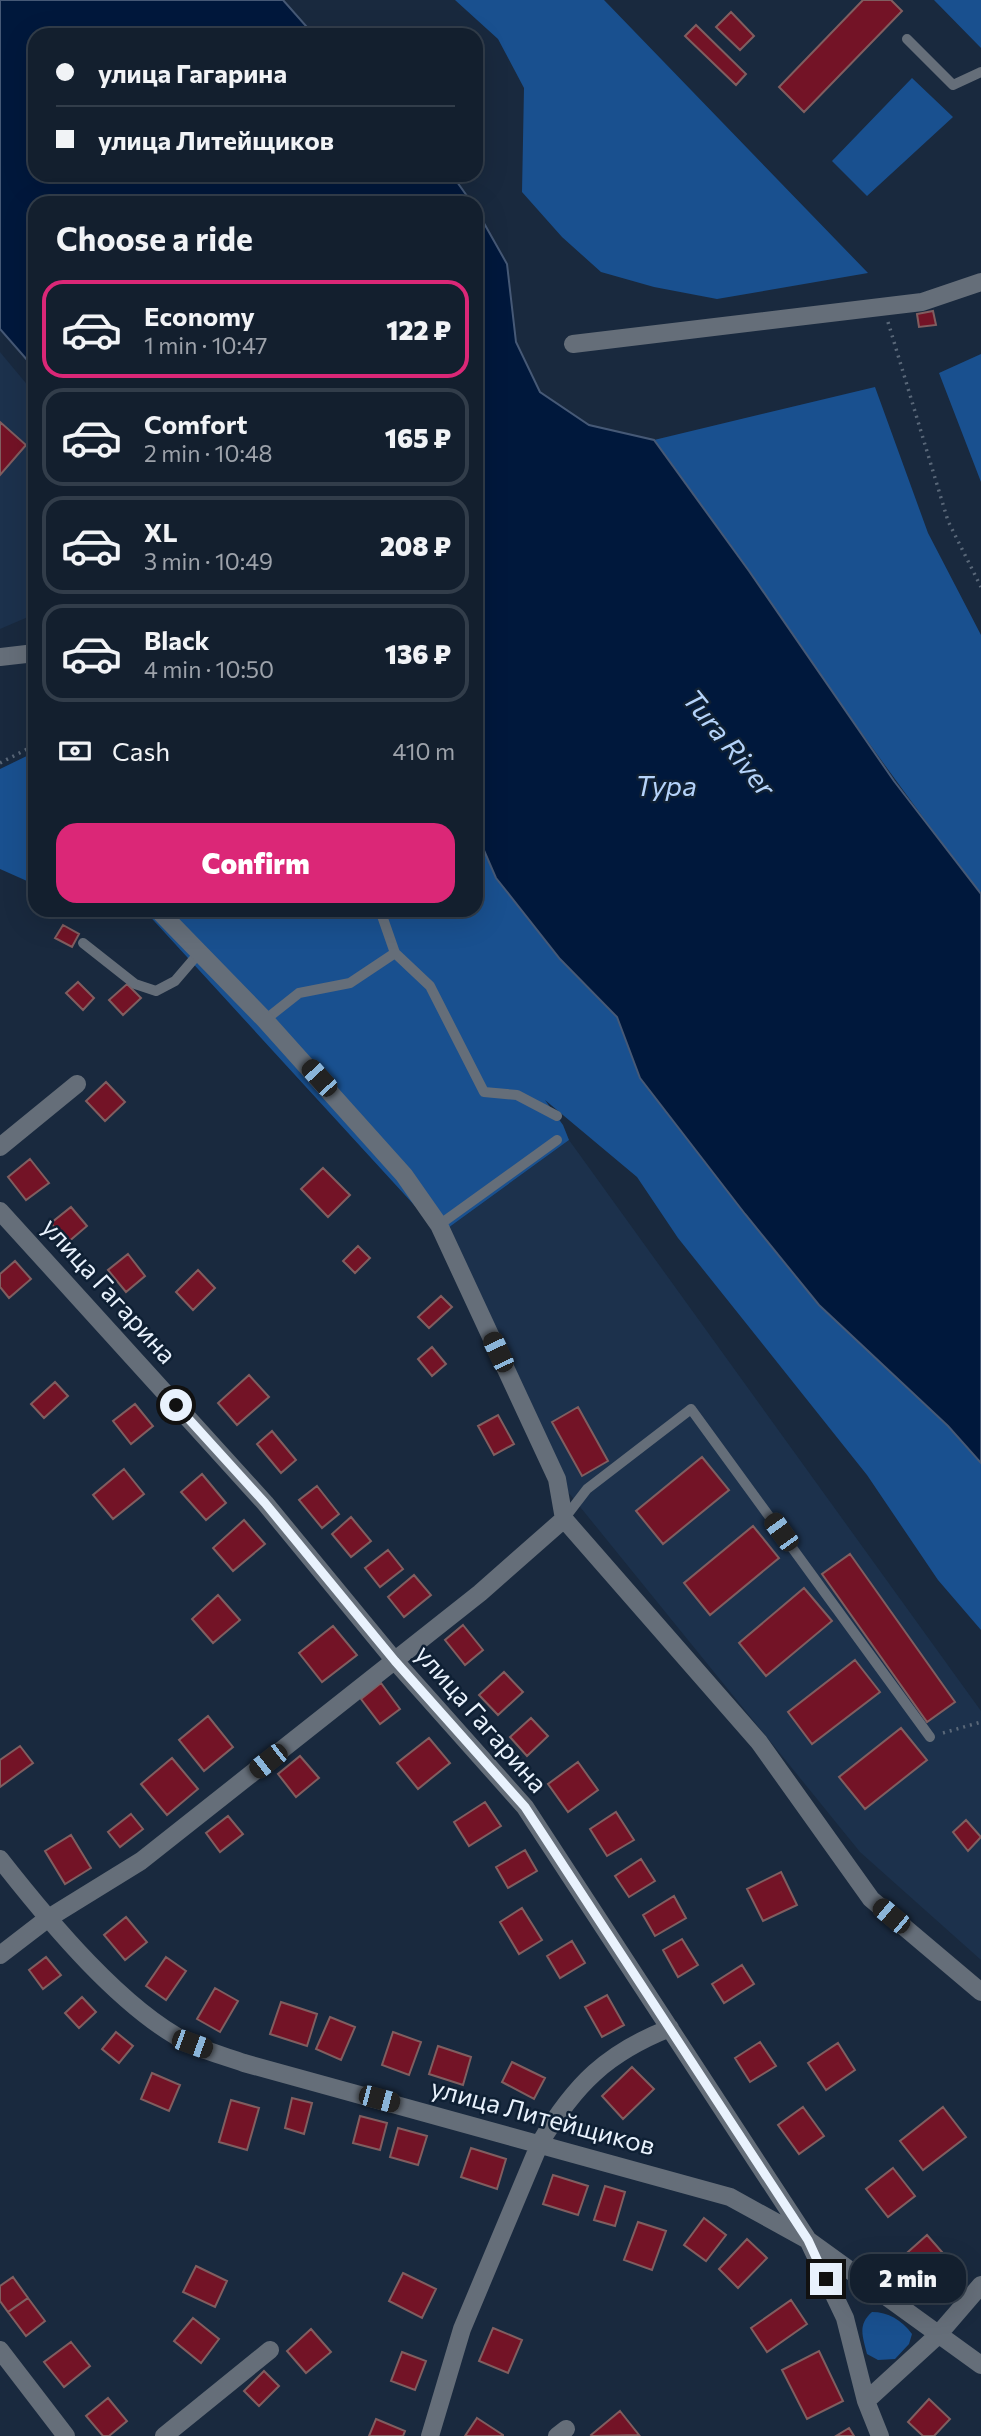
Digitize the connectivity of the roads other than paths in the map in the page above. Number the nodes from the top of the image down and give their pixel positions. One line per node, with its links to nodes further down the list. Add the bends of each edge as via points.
1 (907, 39): 2 (lane, via 953,85)
2 (981, 72)
3 (981, 282): 4 (street, via 922,302)
4 (573, 344)
5 (28, 654): 6 (street)
6 (0, 657)
7 (165, 917): 10 (street)
8 (382, 917): 11 (lane)
9 (83, 943): 10 (lane, via 135,984 156,991 175,981)
10 (199, 953): 12 (street)
11 (395, 953): 12 (lane, via 350,983 299,993); 14 (lane, via 430,986 484,1092 517,1095)
12 (265, 1020): 18 (street, via 372,1136)
13 (77, 1084): 16 (street)
14 (557, 1116)
15 (557, 1140): 18 (lane)
16 (0, 1147)
17 (0, 1210): 20 (street, улица Гагарина, via 265,1503)
18 (439, 1225): 19 (street, via 556,1479)
19 (564, 1519): 20 (street); 21 (lane, via 587,1489 691,1409); 25 (street, via 759,1742 871,1899)
20 (395, 1661): 23 (street, via 141,1861); 26 (street, улица Гагарина, via 525,1807)
21 (930, 1737)
22 (0, 1859): 23 (street, улица Литейщиков)
23 (47, 1919): 24 (street); 27 (street, улица Литейщиков, via 137,2007 192,2044 244,2063)
24 (0, 1955)
25 (981, 1992)
26 (670, 2028): 27 (street, via 630,2044 587,2079); 28 (street, улица Гагарина)
27 (540, 2143): 28 (street, улица Литейщиков, via 730,2197); 37 (street, via 462,2329)
28 (808, 2240): 30 (street, улица Гагарина); 34 (street, via 845,2318)
29 (981, 2285): 30 (street)
30 (937, 2336): 33 (street, улица Гагарина); 34 (street)
31 (0, 2350): 35 (street)
32 (270, 2350): 36 (street)
33 (981, 2365)
34 (866, 2401): 38 (street)
35 (66, 2436)
36 (164, 2436)
37 (430, 2436)
38 (880, 2436)

